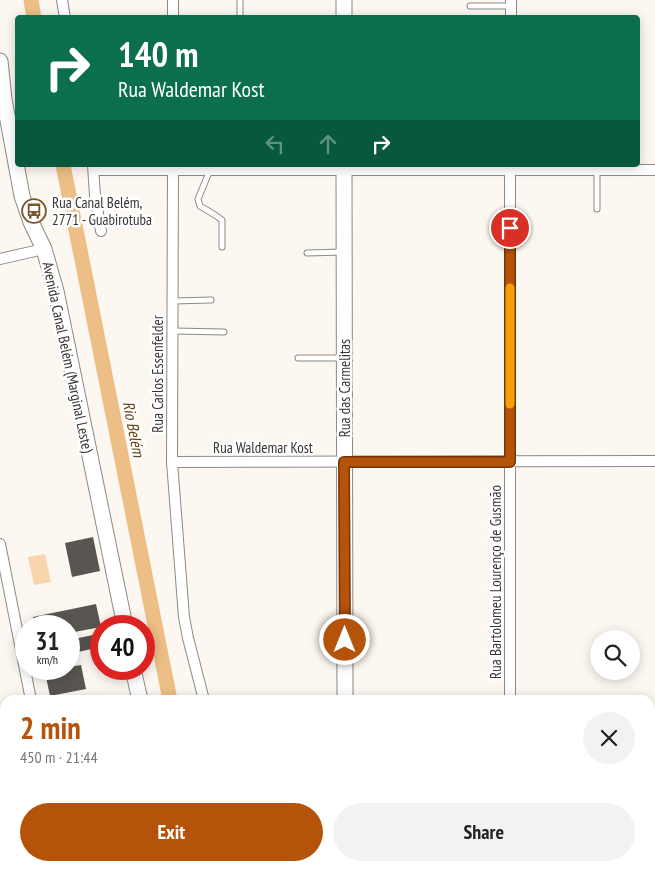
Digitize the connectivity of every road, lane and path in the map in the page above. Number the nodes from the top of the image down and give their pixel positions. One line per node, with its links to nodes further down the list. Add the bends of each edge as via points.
1 (62, 0): 7 (street)
2 (173, 0): 8 (street)
3 (240, 0): 9 (lane)
4 (344, 0): 10 (street)
5 (511, 3): 6 (lane)
6 (470, 6)
7 (64, 15)
8 (173, 15)
9 (240, 15)
10 (344, 15)
11 (0, 61): 12 (street, Avenida Canal Belém (Marginal Leste))
12 (15, 158)
13 (17, 167): 26 (street, Avenida Canal Belém (Marginal Leste), via 22,196)
14 (94, 167): 15 (street); 24 (street)
15 (173, 167): 20 (street); 31 (street, Rua Carlos Essenfelder)
16 (302, 167): 17 (street); 20 (street)
17 (344, 168): 18 (street); 28 (street, Rua das Carmelitas)
18 (510, 168): 19 (street); 39 (street, Rua Bartolomeu Lourenço de Gusmão)
19 (578, 168): 21 (street)
20 (210, 170): 25 (lane, via 198,202 222,220)
21 (597, 170): 22 (street); 23 (lane)
22 (655, 170)
23 (598, 209)
24 (100, 231)
25 (222, 247)
26 (44, 248): 29 (street); 42 (street, Avenida Canal Belém (Marginal Leste), via 56,292)
27 (307, 252): 28 (lane)
28 (344, 252): 35 (street, Rua das Carmelitas)
29 (0, 259)
30 (211, 300): 31 (lane)
31 (172, 301): 32 (street, Rua Carlos Essenfelder)
32 (172, 331): 33 (lane); 37 (street, Rua Carlos Essenfelder)
33 (224, 332)
34 (298, 358): 35 (lane)
35 (344, 358): 38 (street, Rua das Carmelitas)
36 (655, 461): 39 (street, Rua Waldemar Kost)
37 (172, 462): 38 (street, Rua Waldemar Kost); 46 (street, Rua Carlos Essenfelder, via 184,616)
38 (344, 462): 39 (street, Rua Waldemar Kost); 47 (street, Rua das Carmelitas)
39 (510, 462): 48 (street, Rua Bartolomeu Lourenço de Gusmão)
40 (0, 544): 41 (street)
41 (2, 561): 44 (street)
42 (123, 615)
43 (136, 680): 45 (street)
44 (31, 695)
45 (139, 695)
46 (203, 695)
47 (345, 695)
48 (510, 695)

